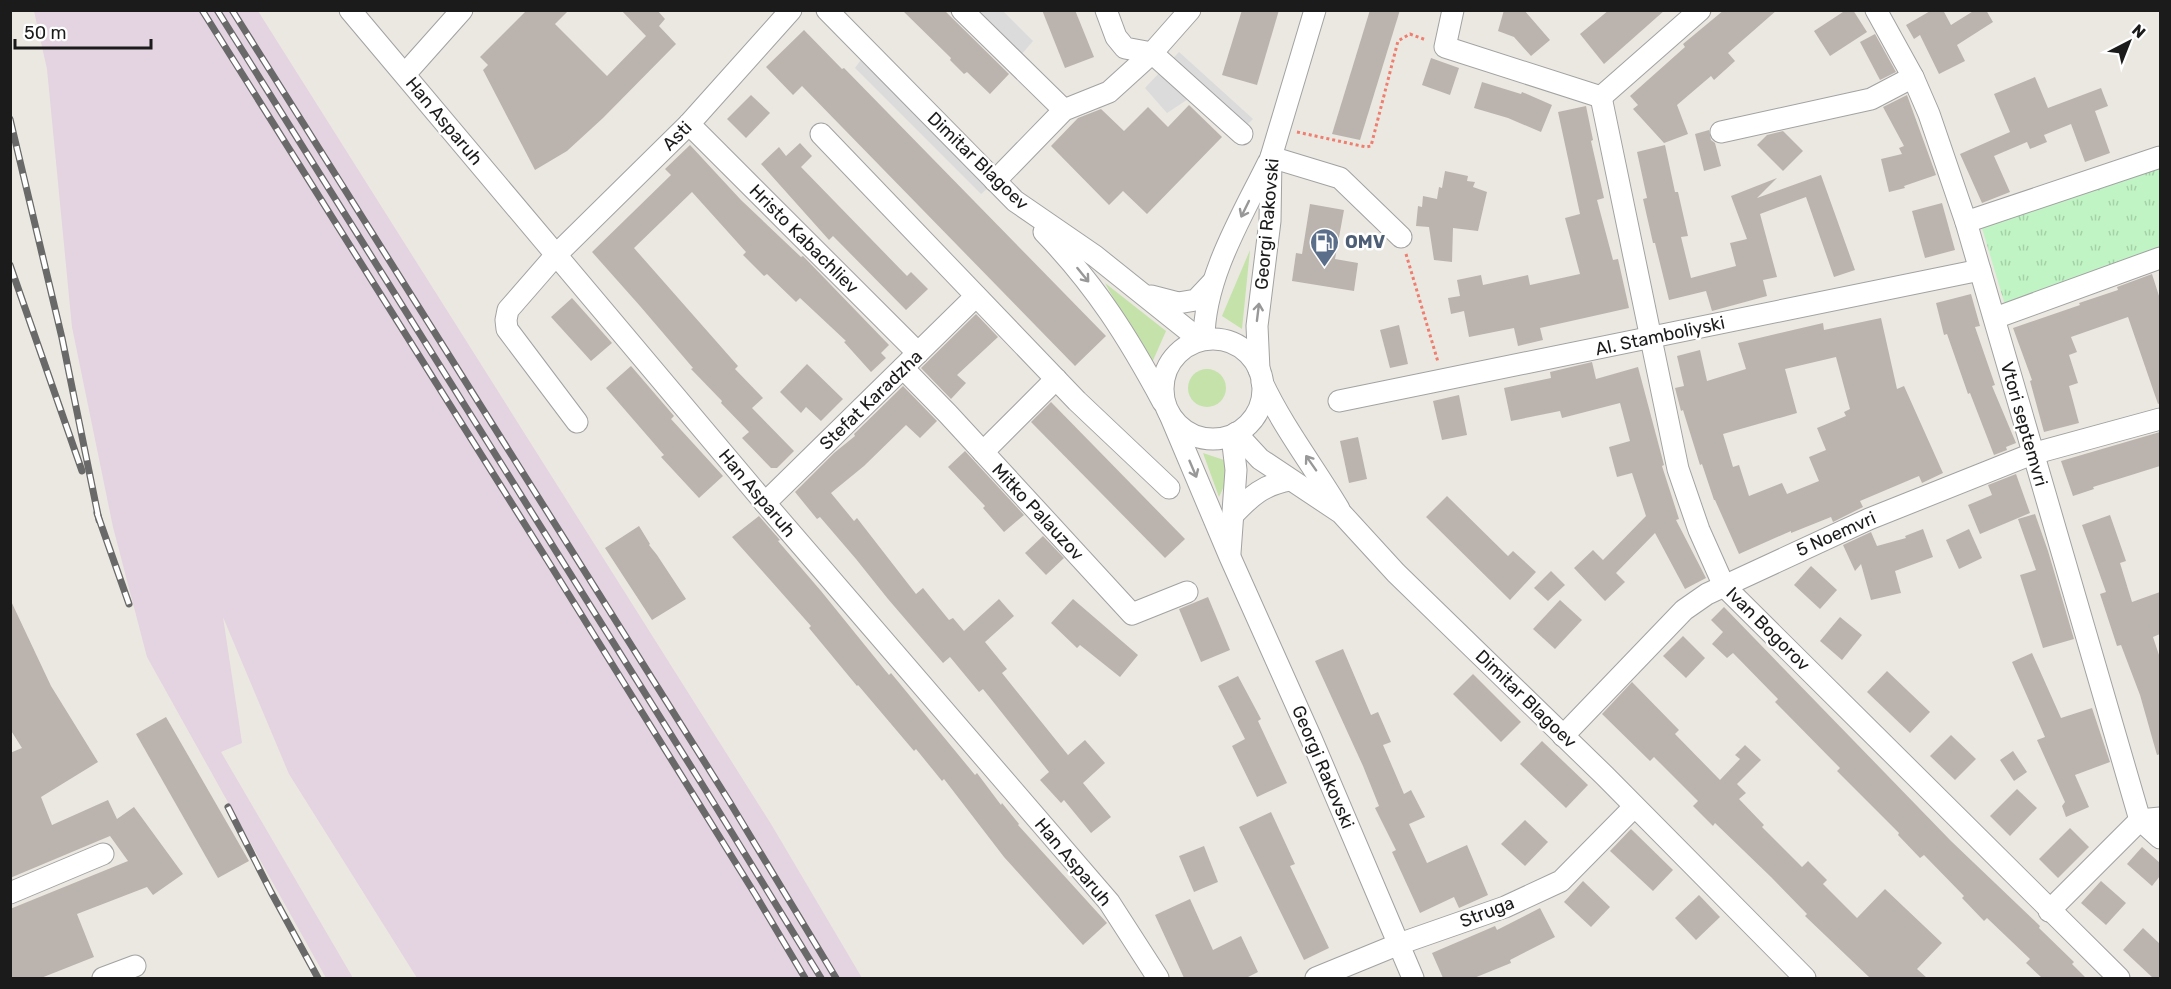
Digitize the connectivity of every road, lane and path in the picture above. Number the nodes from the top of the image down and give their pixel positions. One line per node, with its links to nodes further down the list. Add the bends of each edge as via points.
1 (350, 10): 14 (street, Han Asparuh)
2 (462, 10): 14 (street)
3 (791, 10): 18 (street, Asti)
4 (827, 10): 25 (street, Dimitar Blagoev)
5 (962, 10): 17 (street)
6 (1106, 10): 13 (street, via 1116,37 1125,48)
7 (1190, 10): 13 (street)
8 (1315, 10): 19 (street, Georgi Rakovski)
9 (1454, 10): 12 (street)
10 (1700, 10): 16 (street)
11 (1876, 10): 15 (street, Vtori septemvri)
12 (1445, 47): 16 (street); 19 (path, via 1410,34 1398,41 1371,146)
13 (1152, 53): 17 (street, via 1109,92); 22 (street)
14 (405, 74): 29 (street, Han Asparuh)
15 (1913, 77): 20 (street, via 1871,99); 27 (street, Vtori septemvri)
16 (1601, 97): 36 (street, Ivan Bogorov)
17 (1064, 110): 25 (street)
18 (689, 124): 29 (street, Asti); 38 (street, Hristo Kabachliev)
19 (1279, 128): 23 (street, Georgi Rakovski)
20 (1721, 132)
21 (821, 134): 34 (street)
22 (1242, 134)
23 (1271, 157): 28 (street, via 1340,178); 32 (street, one-way to 32); 40 (street, Georgi Rakovski, one-way to 23, via 1257,326 1270,221)
24 (2160, 157): 27 (street)
25 (995, 181): 26 (street, Dimitar Blagoev)
26 (1015, 201): 33 (street, Dimitar Blagoev); 44 (street, Georgi Rakovski, one-way to 44, via 1099,294)
27 (1966, 222): 31 (street, Vtori septemvri)
28 (1401, 237): 42 (path)
29 (555, 256): 46 (street, Asti, via 508,310 507,329); 52 (street, Han Asparuh)
30 (2160, 258): 35 (street)
31 (1980, 270): 35 (street, Vtori septemvri); 36 (street, Al. Stamboliyski)
32 (1213, 282): 33 (street, via 1196,300 1178,303); 37 (street)
33 (1144, 294): 37 (street, Dimitar Blagoev)
34 (976, 296): 38 (street, Stefat Karadzha); 41 (street)
35 (1995, 318): 49 (street, Vtori septemvri)
36 (1650, 338): 42 (street, Al. Stamboliyski); 56 (street, Ivan Bogorov, via 1678,468)
37 (1202, 340): 40 (street, via 1237,345 1254,360); 44 (street, via 1179,352 1165,372 1162,388)
38 (918, 353): 39 (street, Stefat Karadzha)
39 (903, 368): 48 (street, Mitko Palauzov); 52 (street, Stefat Karadzha)
40 (1261, 376): 47 (street, via 1262,398 1257,412 1249,424); 53 (street, one-way to 40, via 1278,413)
41 (1056, 379): 48 (street); 51 (street)
42 (1443, 380): 43 (street, Al. Stamboliyski)
43 (1339, 400)
44 (1167, 410): 47 (street, via 1185,430 1204,439); 55 (street, Georgi Rakovski, one-way to 55)
45 (2160, 419): 49 (street, 5 Noemvri)
46 (577, 422)
47 (1234, 434): 50 (street, Dimitar Blagoev); 54 (street, Georgi Rakovski)
48 (984, 452): 57 (street, Mitko Palauzov, via 1132,614)
49 (2032, 454): 56 (street, 5 Noemvri, via 1869,519); 60 (street, Vtori septemvri)
50 (1290, 480): 53 (street, Dimitar Blagoev); 54 (street, via 1275,482 1254,494)
51 (1169, 488)
52 (765, 503): 68 (street, Han Asparuh, via 1109,902)
53 (1341, 513): 58 (street, Dimitar Blagoev, via 1396,573)
54 (1233, 515): 55 (street, Georgi Rakovski)
55 (1230, 557): 65 (street, Georgi Rakovski)
56 (1724, 586): 58 (street, 5 Noemvri, via 1684,610); 64 (street, Ivan Bogorov)
57 (1187, 592)
58 (1563, 736): 59 (street, Dimitar Blagoev)
59 (1634, 807): 65 (street, Struga, via 1560,881 1505,907); 71 (street, Dimitar Blagoev)
60 (2150, 819): 61 (street); 64 (street)
61 (2160, 838)
62 (103, 854): 63 (street)
63 (10, 892)
64 (2049, 911): 72 (street, Ivan Bogorov)
65 (1399, 944): 69 (street, Struga); 70 (street, Georgi Rakovski)
66 (135, 966): 67 (street)
67 (103, 978)
68 (1158, 978)
69 (1316, 978)
70 (1413, 978)
71 (1805, 978)
72 (2119, 978)

